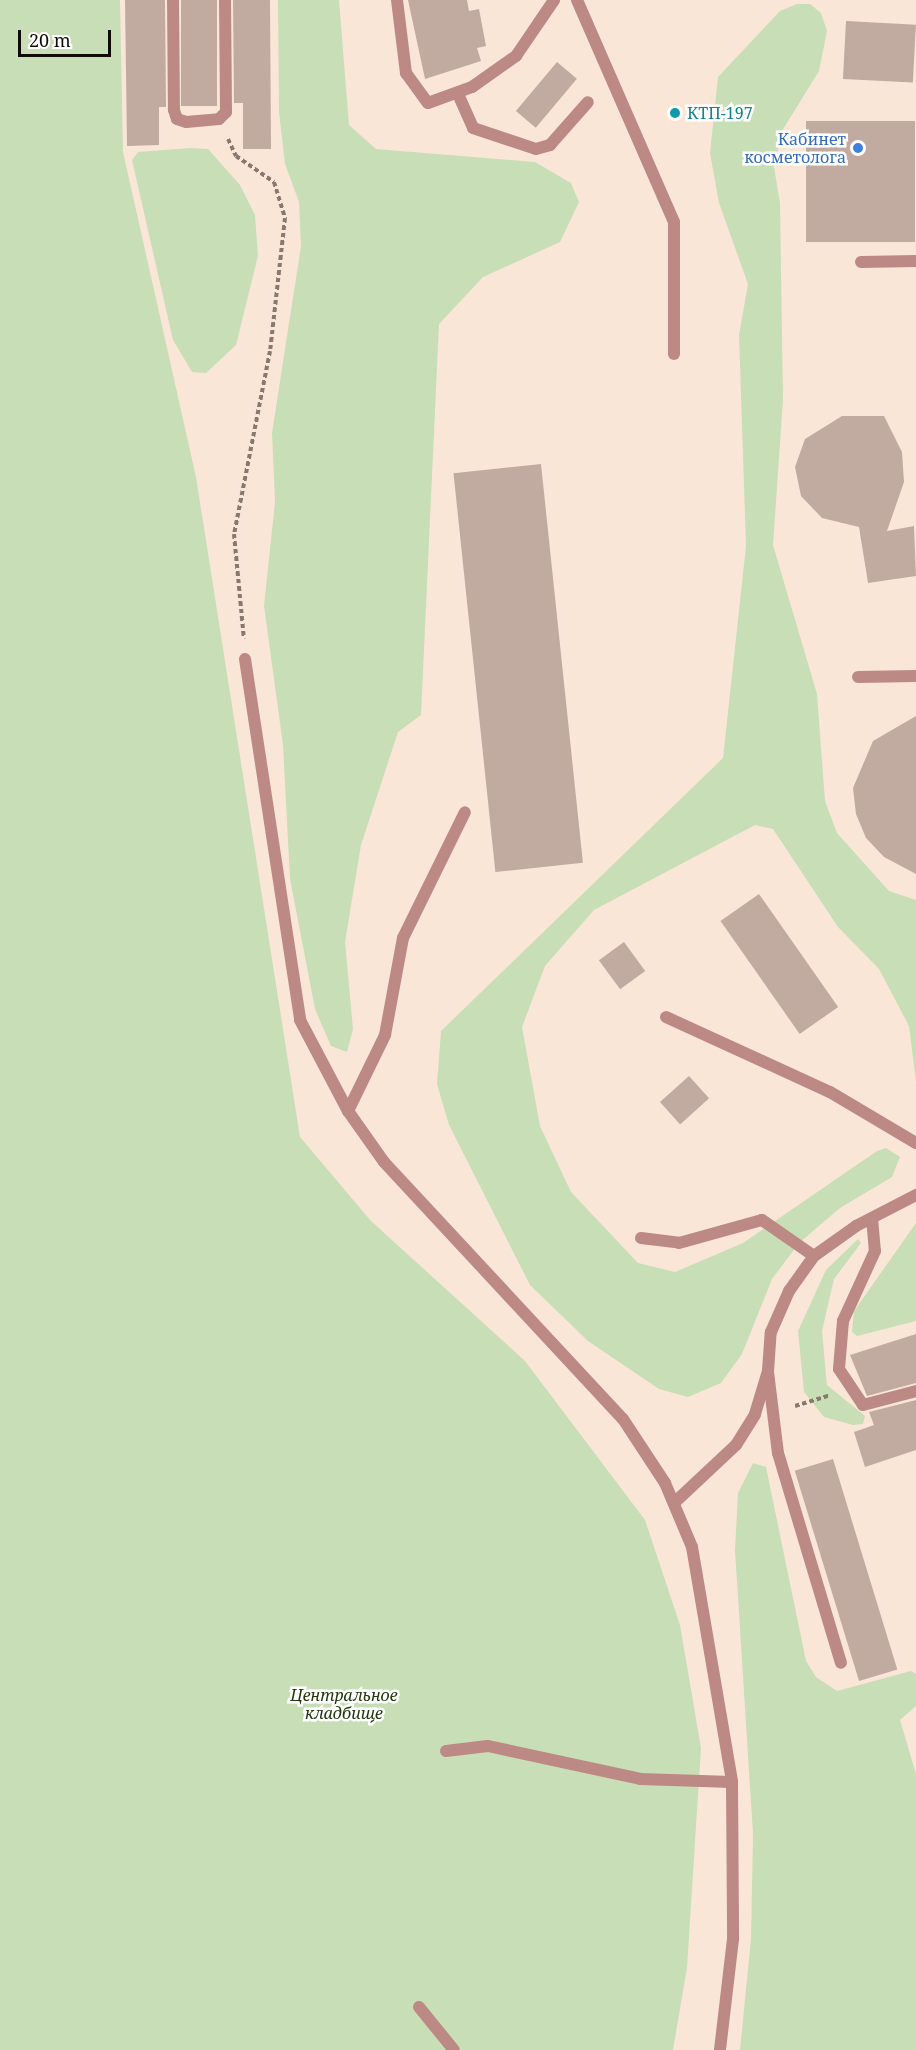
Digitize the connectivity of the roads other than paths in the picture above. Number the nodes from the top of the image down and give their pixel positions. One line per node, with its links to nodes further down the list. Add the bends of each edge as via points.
1 (173, 0): 2 (lane, via 177,119 224,117)
2 (225, 0)
3 (397, 0): 6 (lane, via 412,86 428,103)
4 (554, 0): 6 (lane, via 516,56)
5 (577, 0): 10 (lane, via 674,222)
6 (458, 94): 7 (lane, via 473,128 536,149 550,145)
7 (588, 102)
8 (916, 261): 9 (lane)
9 (861, 262)
10 (674, 354)
11 (245, 659): 16 (lane, via 300,1020)
12 (916, 676): 13 (lane)
13 (858, 677)
14 (465, 812): 16 (lane, via 403,938 385,1035)
15 (666, 1017): 17 (lane, via 830,1092)
16 (348, 1111): 24 (lane, via 384,1162 623,1419)
17 (916, 1143)
18 (916, 1195): 19 (lane)
19 (873, 1218): 21 (lane); 23 (lane, via 875,1251 851,1297 840,1338 839,1370 846,1388 869,1405)
20 (641, 1238): 21 (lane, via 679,1243 762,1220)
21 (814, 1256): 22 (lane, via 789,1291 771,1332)
22 (768, 1371): 24 (lane, via 755,1414 736,1445); 25 (lane, via 776,1410 778,1453)
23 (916, 1391)
24 (674, 1503): 27 (lane, via 692,1547)
25 (841, 1663)
26 (446, 1751): 27 (lane, via 488,1746 640,1779)
27 (732, 1782): 30 (lane, via 733,1939)
28 (419, 2007): 29 (lane)
29 (454, 2050)
30 (720, 2050)

